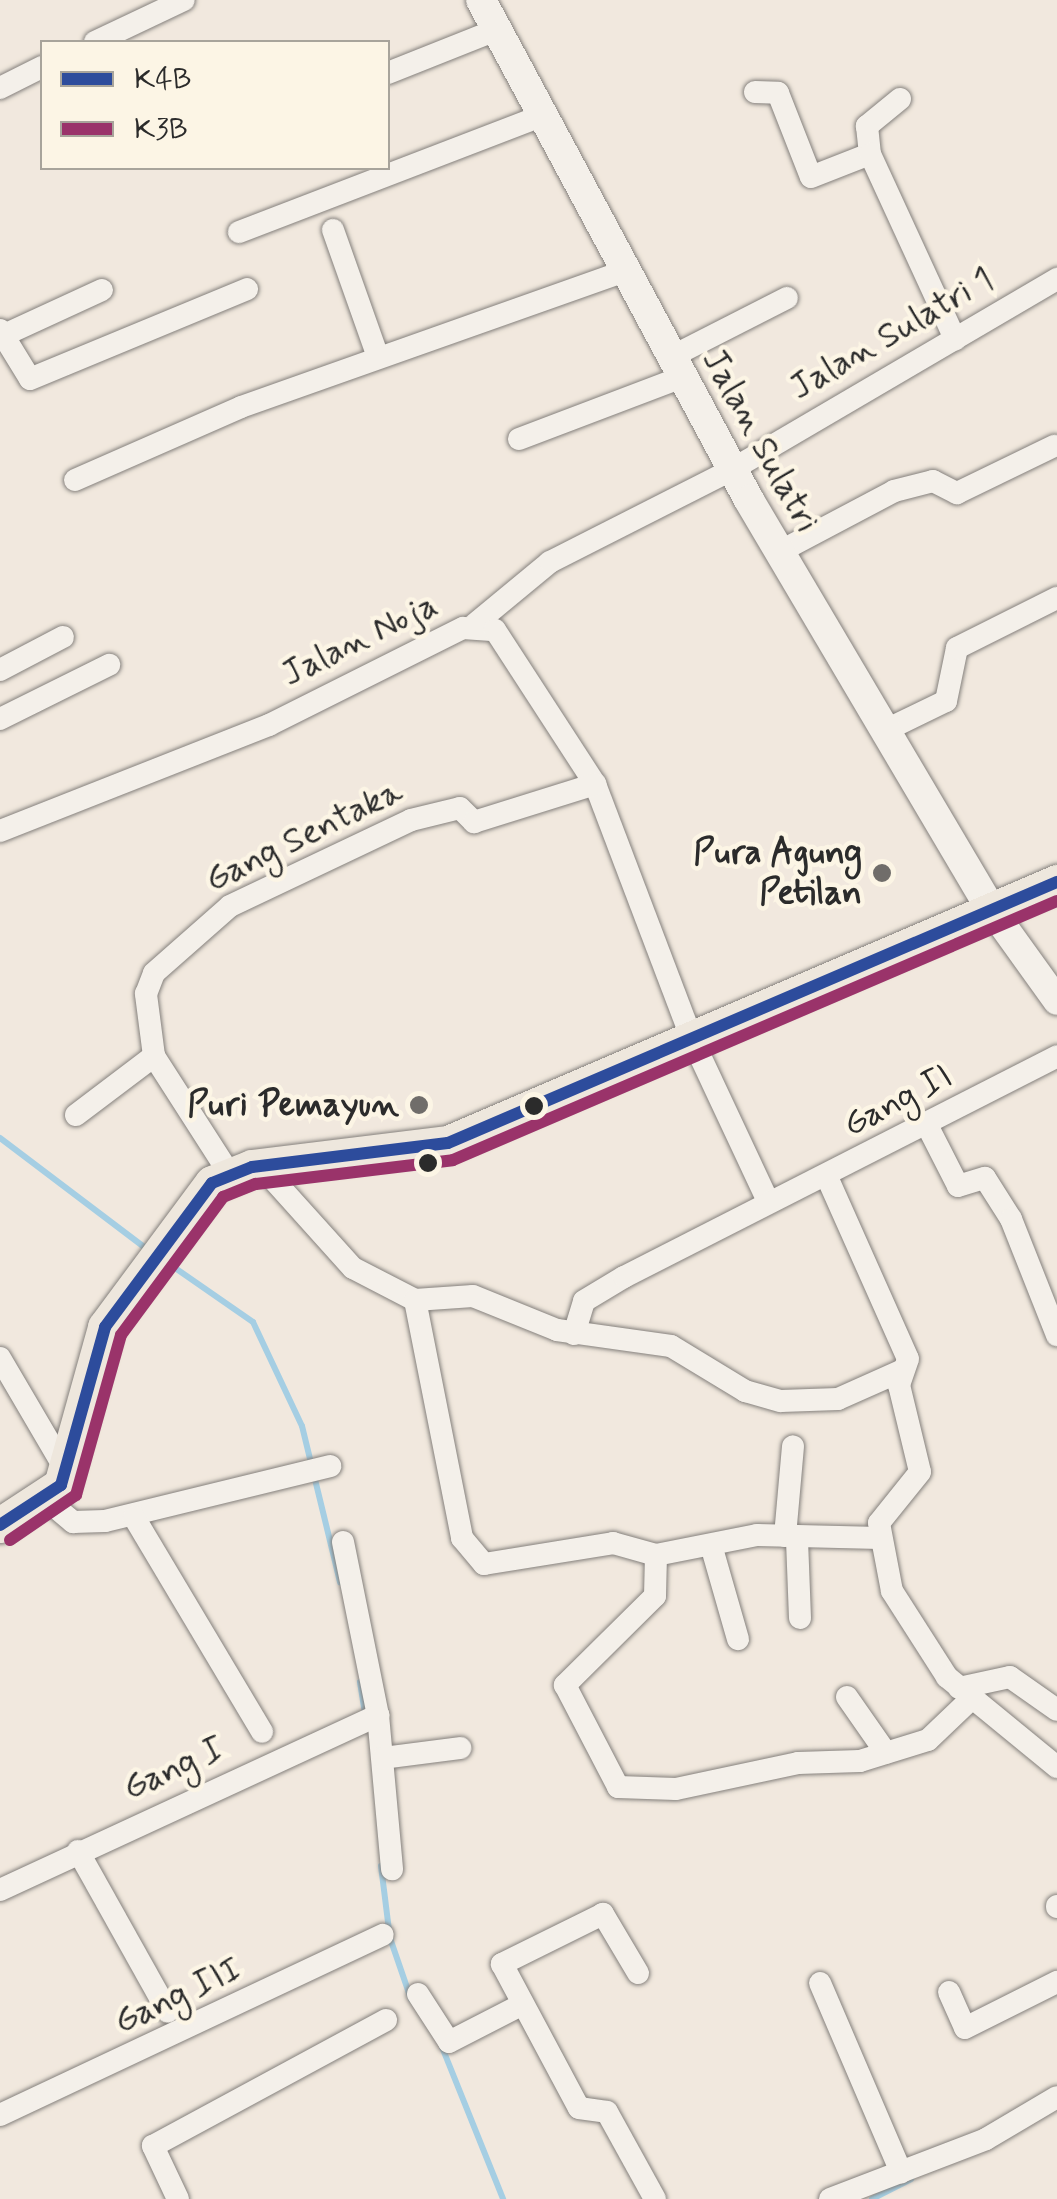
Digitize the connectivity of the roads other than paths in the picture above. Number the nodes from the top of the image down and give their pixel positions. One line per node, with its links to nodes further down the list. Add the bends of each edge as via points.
1 (184, 0): 3 (street)
2 (481, 0): 4 (main road, Jalan Sulatri)
3 (142, 9): 5 (street)
4 (496, 30): 7 (street); 11 (main road, Jalan Sulatri)
5 (98, 40)
6 (40, 68): 8 (street)
7 (390, 72)
8 (0, 88)
9 (755, 92): 12 (street, via 778,92 810,177)
10 (900, 99): 12 (street, via 867,126)
11 (539, 116): 14 (street); 15 (main road, Jalan Sulatri)
12 (870, 154): 21 (street)
13 (333, 230): 22 (street)
14 (239, 232)
15 (625, 271): 22 (street); 23 (main road, Jalan Sulatri)
16 (1057, 279): 21 (street, Jalan Sulatri 1)
17 (247, 289): 20 (street, via 30,379)
18 (102, 290): 20 (street)
19 (786, 298): 23 (street)
20 (1, 333)
21 (955, 339): 26 (street, Jalan Sulatri 1)
22 (378, 358): 27 (street)
23 (676, 367): 24 (street); 26 (main road, Jalan Sulatri)
24 (519, 440)
25 (1054, 446): 28 (street, via 958,493 933,482 894,492)
26 (732, 469): 28 (main road, Jalan Sulatri); 30 (street, Jalan Sulatri 1, via 550,562)
27 (75, 480)
28 (779, 552): 37 (main road, Jalan Sulatri)
29 (1057, 598): 37 (street, via 957,648 946,701)
30 (502, 600): 31 (street, Jalan Sulatri 1); 33 (street)
31 (476, 624): 33 (street, Jalan Noja); 39 (street, Jalan Noja, via 269,724)
32 (63, 637): 35 (street)
33 (506, 638): 38 (street)
34 (109, 665): 36 (street)
35 (0, 670)
36 (0, 719)
37 (884, 731): 41 (main road, Jalan Sulatri)
38 (595, 784): 43 (street); 44 (street, Gang Sentaka, via 474,822 460,808 428,814 230,906 154,973 146,994)
39 (0, 831)
40 (1057, 882): 41 (main road)
41 (992, 909): 42 (street); 43 (main road)
42 (1057, 1001)
43 (692, 1039): 48 (main road, via 448,1142); 50 (street)
44 (154, 1056): 46 (street); 48 (street, Gang Sentaka)
45 (1057, 1056): 47 (street, Gang II)
46 (76, 1115)
47 (928, 1127): 49 (street, Gang II); 53 (street, via 958,1186 985,1178 1012,1219)
48 (245, 1170): 51 (street, Gang Sentaka, via 354,1268); 58 (main road, via 155,1251 99,1338)
49 (827, 1176): 50 (street, Gang II); 55 (street, via 907,1353)
50 (766, 1197): 52 (street, Gang II, via 584,1301)
51 (415, 1300): 52 (street, via 474,1296); 65 (street, via 460,1530 491,1568 612,1544)
52 (574, 1334): 55 (street, via 677,1348 745,1392 781,1401 838,1399)
53 (1057, 1335)
54 (0, 1358): 58 (street)
55 (903, 1370): 62 (street, via 920,1472 882,1511)
56 (793, 1446): 61 (street)
57 (321, 1468): 59 (street)
58 (58, 1487): 59 (street, via 72,1522); 60 (main road)
59 (134, 1517): 72 (street)
60 (0, 1525)
61 (791, 1538): 62 (street); 64 (street); 66 (street)
62 (880, 1538): 68 (street, via 904,1614)
63 (343, 1542): 71 (street)
64 (711, 1545): 65 (street); 67 (street)
65 (656, 1555): 74 (street, via 655,1596 565,1685 618,1787 695,1787)
66 (800, 1618)
67 (738, 1639)
68 (965, 1694): 70 (street, via 1010,1677); 74 (street, via 938,1734); 76 (street)
69 (847, 1697): 74 (street)
70 (1057, 1710)
71 (372, 1718): 75 (street); 77 (street, Gang I)
72 (262, 1732)
73 (460, 1748): 75 (street)
74 (886, 1752)
75 (383, 1758): 78 (street)
76 (1057, 1767)
77 (78, 1852): 79 (street, Gang I); 87 (street)
78 (392, 1869)
79 (0, 1890)
80 (383, 1935): 90 (street, Gang III)
81 (638, 1973): 86 (street, via 599,1914 503,1961)
82 (1057, 1982): 84 (street, via 965,2028)
83 (820, 1983): 91 (street)
84 (949, 1992)
85 (418, 1994): 86 (street, via 449,2042)
86 (521, 2005): 93 (street, via 579,2108 610,2114)
87 (168, 2012)
88 (386, 2020): 92 (street, via 154,2146)
89 (1057, 2097): 91 (street)
90 (0, 2115)
91 (901, 2172): 94 (street)
92 (178, 2199)
93 (655, 2199)
94 (830, 2199)

